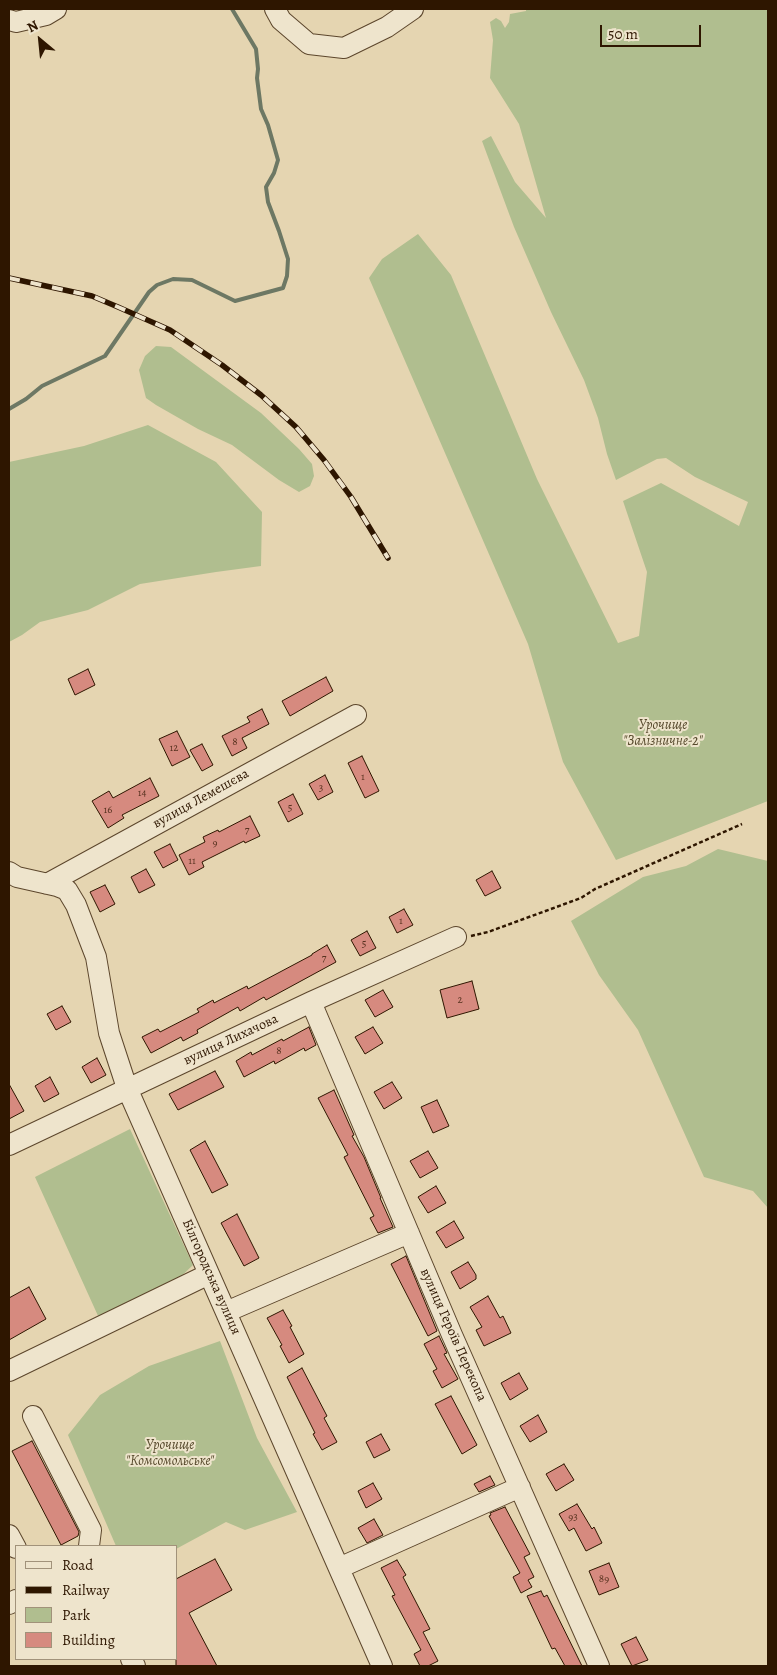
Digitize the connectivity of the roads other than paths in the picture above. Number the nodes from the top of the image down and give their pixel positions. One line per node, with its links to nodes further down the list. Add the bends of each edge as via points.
1 (56, 9): 4 (street, via 46,15 16,22)
2 (275, 9): 3 (street, via 281,20 309,44 344,48 388,27)
3 (413, 9)
4 (9, 20)
5 (356, 715): 7 (street, вулиця Лемешєва)
6 (9, 872): 7 (street)
7 (52, 885): 10 (street, Білгородська вулиця, via 67,890 88,935 99,972 109,1033)
8 (456, 937): 9 (street, вулиця Лихачова)
9 (311, 1002): 10 (street, вулиця Лихачова); 12 (street, вулиця Героїв Перекопа)
10 (127, 1088): 11 (street, вулиця Лихачова); 13 (street, Білгородська вулиця)
11 (9, 1146)
12 (409, 1233): 14 (street); 17 (street, вулиця Героїв Перекопа)
13 (210, 1274): 14 (street, Білгородська вулиця); 15 (street)
14 (226, 1312): 21 (street, Білгородська вулиця)
15 (9, 1371)
16 (33, 1416): 19 (street, via 91,1530)
17 (520, 1487): 21 (street); 23 (street, вулиця Героїв Перекопа)
18 (9, 1535): 20 (street)
19 (89, 1545)
20 (15, 1546)
21 (339, 1568): 22 (street, Білгородська вулиця)
22 (382, 1666)
23 (599, 1666)

